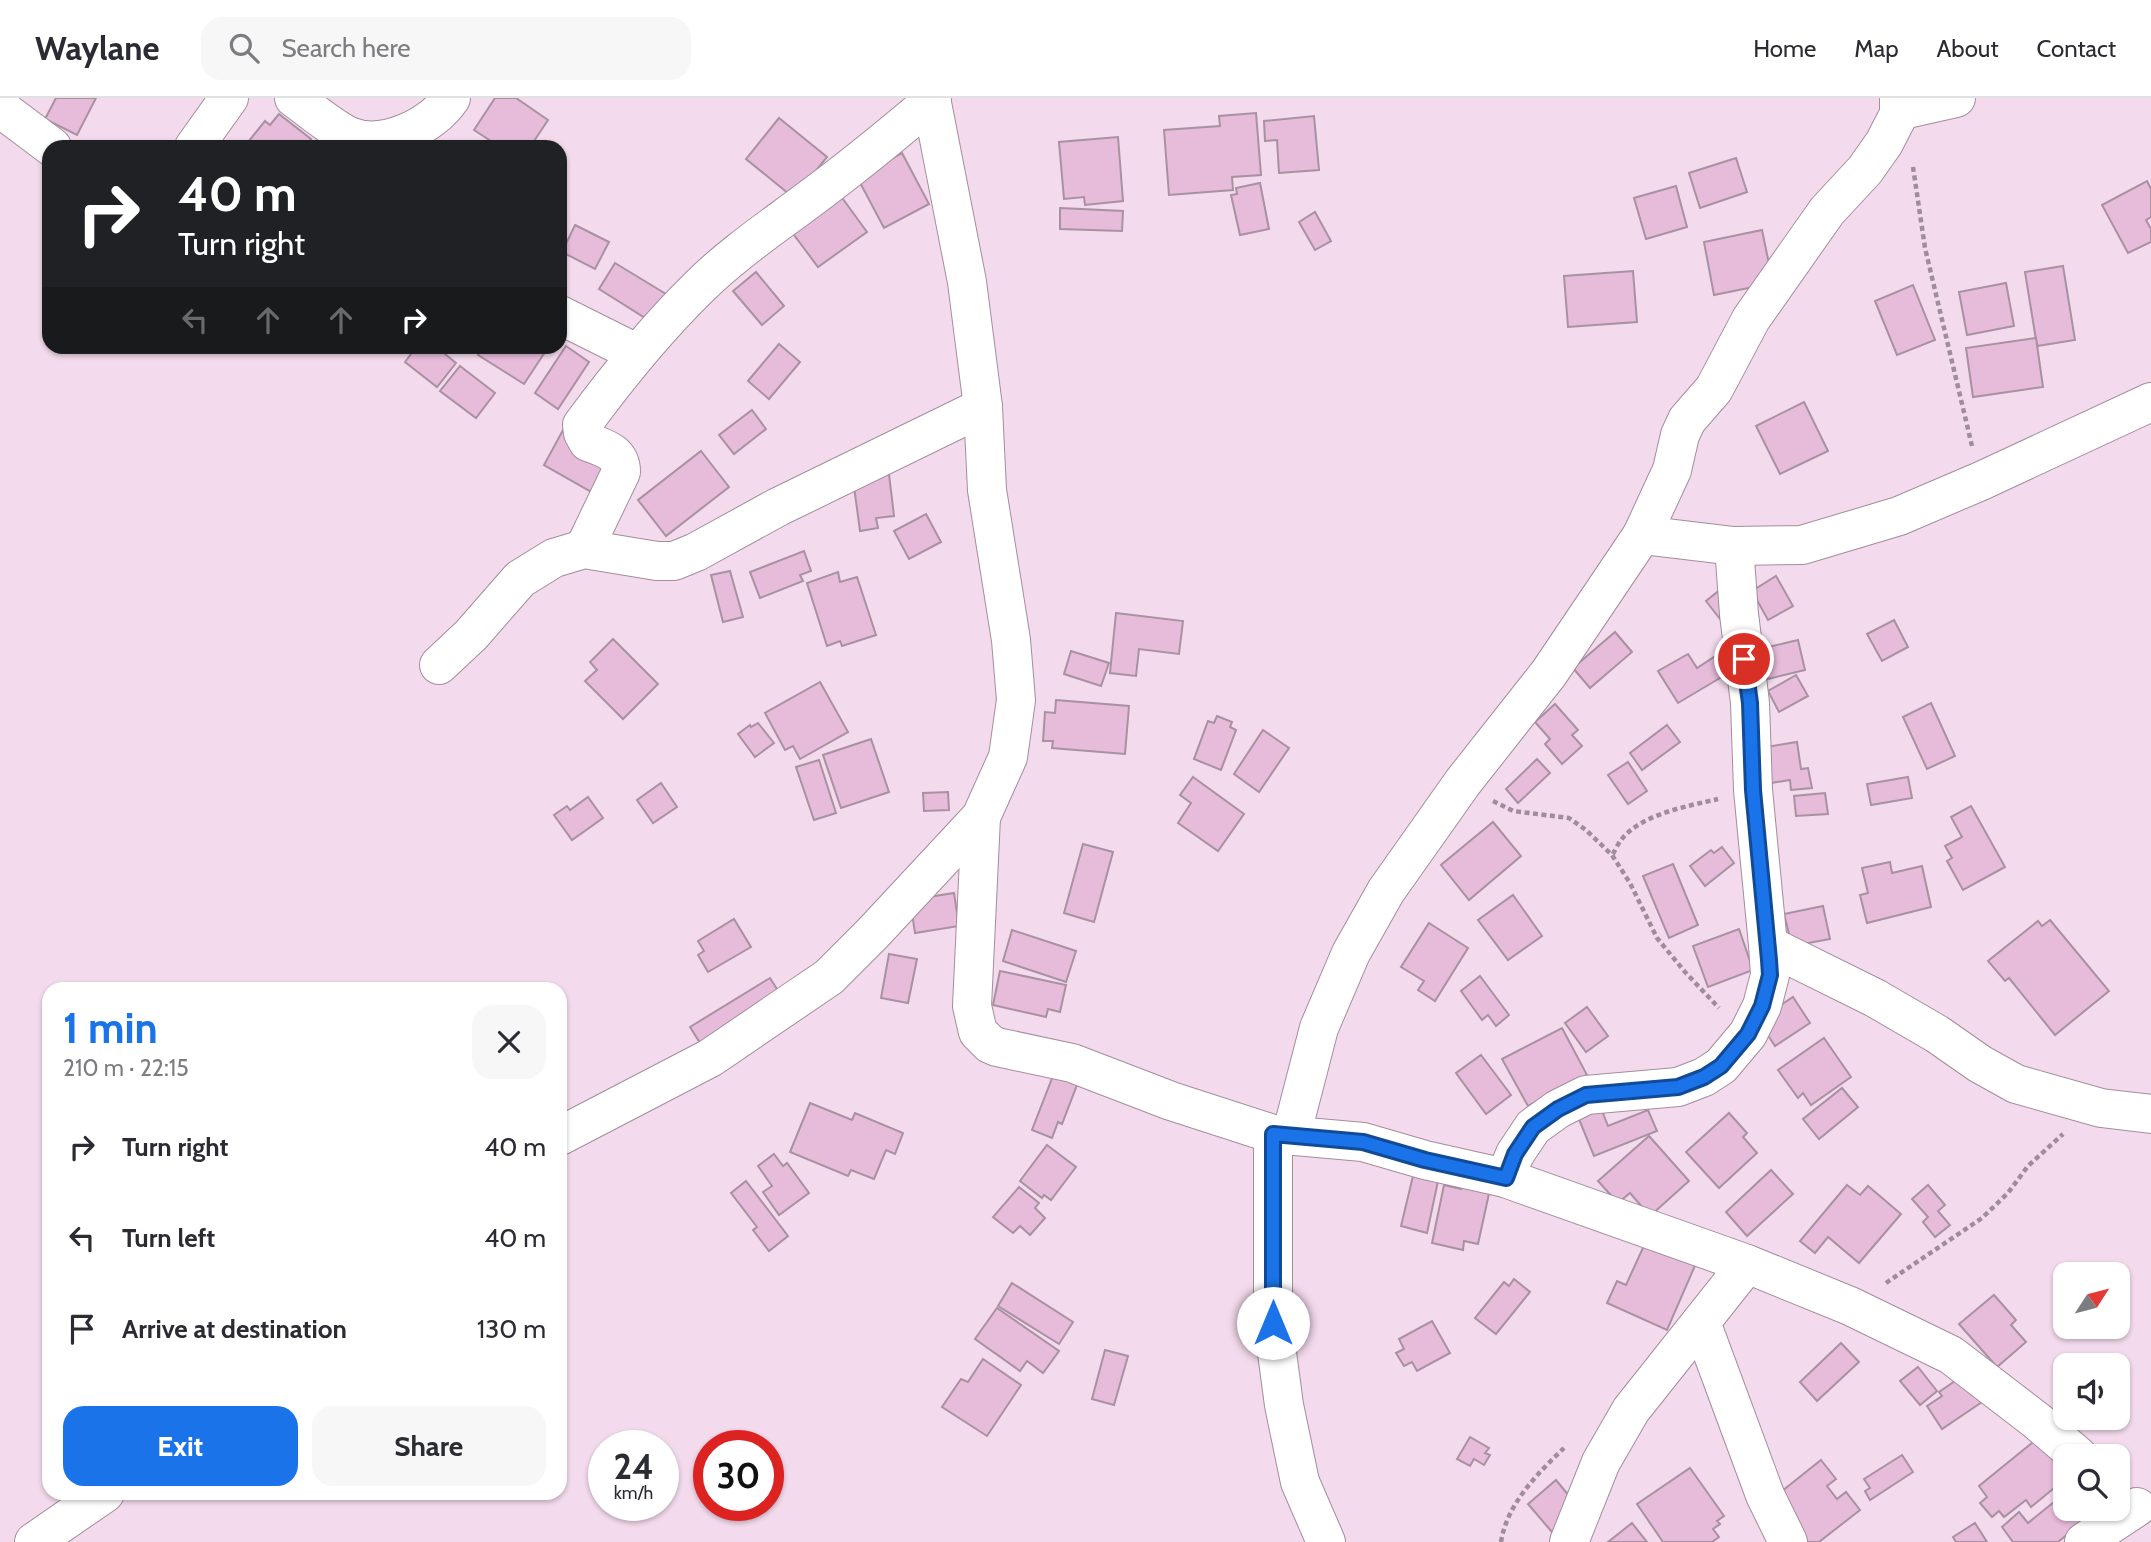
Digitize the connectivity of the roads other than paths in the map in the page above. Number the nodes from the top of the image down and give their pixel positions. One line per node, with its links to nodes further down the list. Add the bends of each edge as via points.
1 (229, 98): 9 (street)
2 (294, 98): 10 (street, via 347,135)
3 (451, 98): 11 (street, via 446,107)
4 (1956, 98): 6 (street)
5 (932, 100): 13 (street, via 700,285); 15 (street, via 967,282)
6 (1901, 107): 16 (street, via 1884,143 1827,211 1751,319 1714,389 1687,420 1672,470)
7 (0, 108): 8 (street)
8 (43, 140)
9 (199, 140)
10 (367, 140)
11 (393, 140)
12 (567, 318): 13 (street)
13 (636, 353): 18 (street, via 582,425 588,442 606,448 621,463 621,472)
14 (2151, 402): 17 (street, via 1899,516 1802,545)
15 (984, 407): 18 (street, via 674,561); 20 (street, via 988,491 1016,700 1008,757)
16 (1642, 535): 17 (street); 24 (street, via 1549,673 1463,782 1386,891 1351,953 1319,1028)
17 (1734, 546): 21 (street)
18 (584, 549): 19 (street, via 554,558 520,579)
19 (439, 665)
20 (981, 817): 23 (street, via 829,977 710,1058); 24 (street, via 972,1006 974,1023 985,1040 1072,1063 1171,1101)
21 (1768, 945): 22 (street, via 1875,998 2016,1084 2101,1108); 25 (street, via 1770,975 1762,1006 1748,1034 1721,1066 1678,1087 1586,1095 1558,1109 1533,1127)
22 (2151, 1114)
23 (567, 1132)
24 (1282, 1135): 25 (street, via 1363,1142); 32 (street, via 1273,1323 1300,1482)
25 (1506, 1178): 26 (street)
26 (1747, 1264): 27 (street); 28 (street, via 1850,1306 1951,1355)
27 (1701, 1322): 33 (street, via 1631,1410 1601,1462); 34 (street, via 1765,1495)
28 (2064, 1444)
29 (96, 1500): 31 (street)
30 (2135, 1506): 35 (street)
31 (34, 1542)
32 (1326, 1542)
33 (1569, 1542)
34 (1788, 1542)
35 (2084, 1542)

